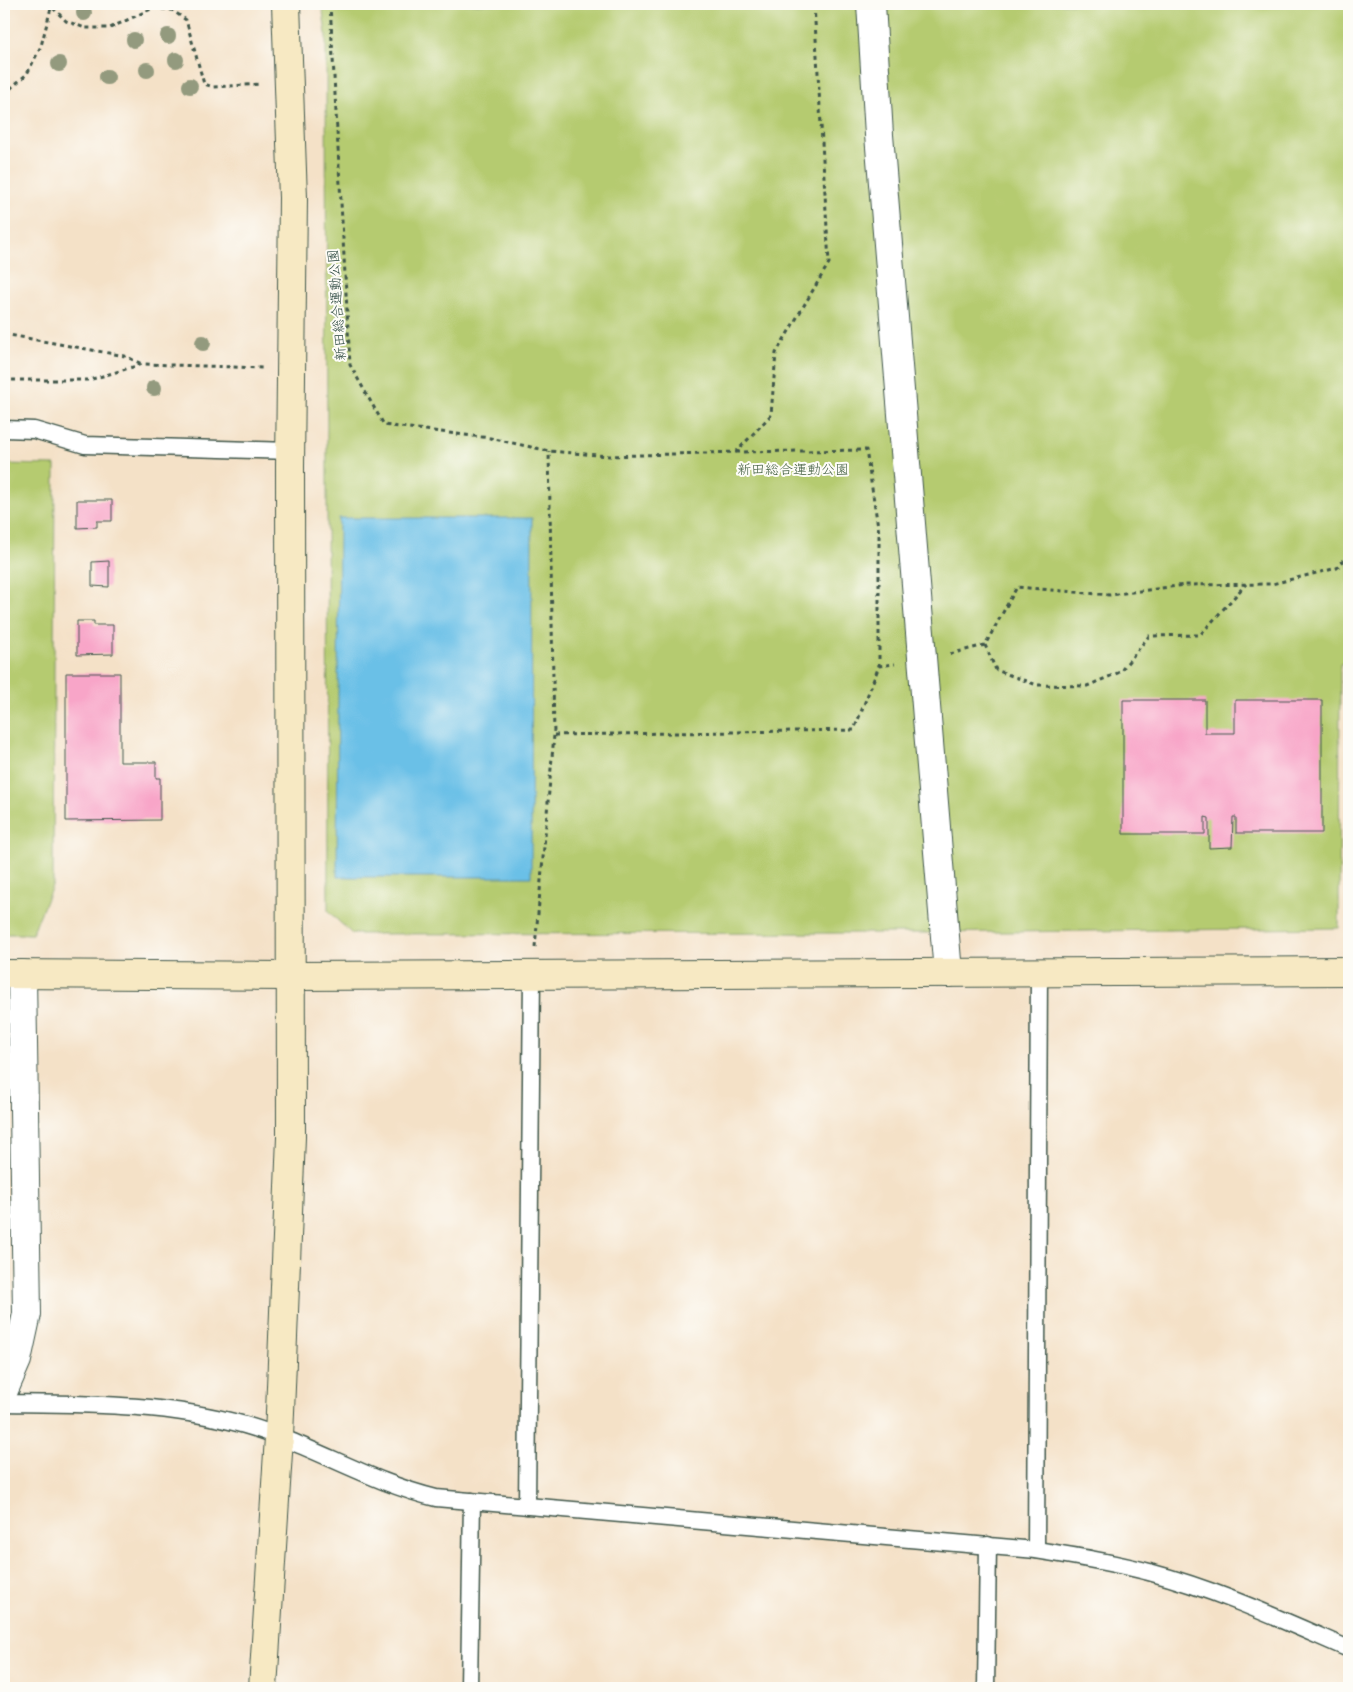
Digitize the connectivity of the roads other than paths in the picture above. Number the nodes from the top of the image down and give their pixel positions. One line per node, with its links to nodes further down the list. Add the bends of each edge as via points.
1 (286, 4): 4 (street, via 293,198)
2 (871, 4): 7 (street)
3 (4, 429): 4 (lane, via 34,430 85,445)
4 (291, 451): 10 (street)
5 (1039, 971): 6 (street); 7 (street); 17 (lane)
6 (1349, 971)
7 (948, 973): 9 (street)
8 (13, 974): 10 (street); 11 (street, via 27,1314 17,1360)
9 (532, 975): 10 (street); 15 (lane)
10 (290, 976): 13 (street, via 291,1137)
11 (4, 1390)
12 (4, 1403): 13 (lane, via 117,1405 173,1410 244,1425)
13 (280, 1437): 14 (lane, via 412,1492); 19 (street)
14 (472, 1501): 15 (lane); 20 (lane)
15 (527, 1506): 16 (lane)
16 (988, 1546): 17 (lane); 21 (lane)
17 (1036, 1550): 18 (lane, via 1150,1572 1224,1596)
18 (1349, 1648)
19 (263, 1688)
20 (469, 1688)
21 (986, 1688)

